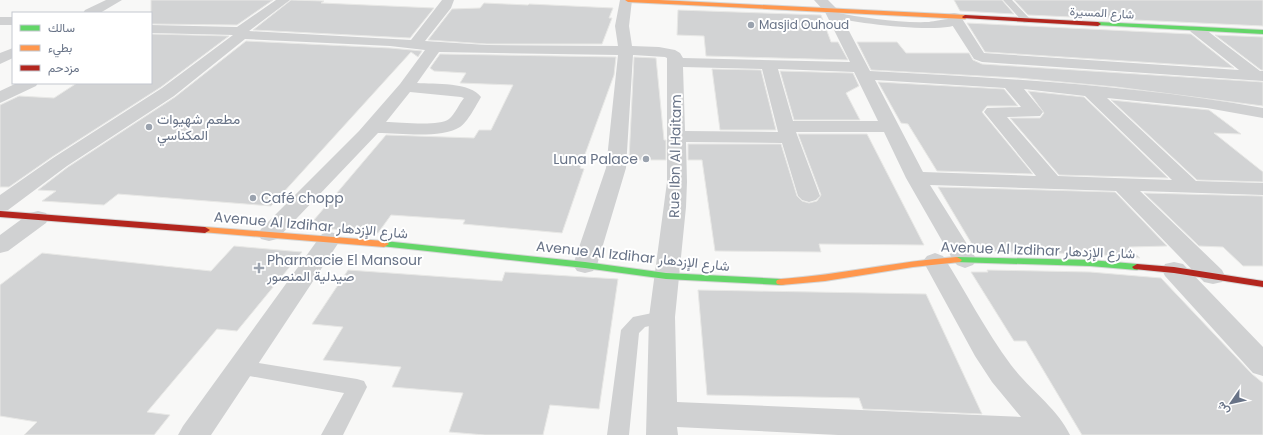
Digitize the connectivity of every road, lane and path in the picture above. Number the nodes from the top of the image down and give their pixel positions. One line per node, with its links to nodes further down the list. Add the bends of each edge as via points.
1 (116, 0): 7 (street)
2 (284, 0): 15 (street)
3 (448, 0): 16 (street)
4 (627, 0): 6 (street); 18 (street, via 622,26)
5 (1007, 0): 11 (lane)
6 (828, 9): 8 (lane, via 853,19 935,25); 25 (street)
7 (92, 12)
8 (955, 20): 11 (street, شارع المسيرة); 26 (street, via 982,57)
9 (0, 21): 10 (street)
10 (12, 21)
11 (1027, 21): 13 (street, شارع المسيرة)
12 (152, 29): 15 (street)
13 (1196, 29): 14 (street, شارع المسيرة); 26 (street)
14 (1263, 32)
15 (241, 33): 16 (street); 43 (street, via 163,96 60,162)
16 (415, 44): 17 (street)
17 (435, 47): 18 (street); 29 (street)
18 (626, 52): 20 (street); 51 (street, via 616,168)
19 (12, 53): 21 (street)
20 (670, 57): 22 (street); 36 (street, Rue Ibn Al Haitam)
21 (0, 59)
22 (769, 64): 25 (street); 35 (street)
23 (0, 66): 24 (street)
24 (12, 67)
25 (862, 71): 27 (street); 34 (street)
26 (1261, 78)
27 (1010, 83): 30 (street); 38 (street, via 1034,112 993,112)
28 (28, 84): 31 (street)
29 (406, 87): 33 (street); 33 (street, via 465,92 473,98 451,125 437,128)
30 (1091, 92): 32 (street, via 1207,103); 40 (street)
31 (0, 98)
32 (1263, 112)
33 (373, 127): 46 (street)
34 (890, 127): 35 (street); 37 (street)
35 (787, 132): 36 (street); 42 (street)
36 (677, 136): 53 (street, Rue Ibn Al Haitam, via 676,207)
37 (916, 178): 38 (street); 49 (street)
38 (1052, 182): 39 (street)
39 (1120, 184): 40 (street); 54 (street)
40 (1190, 186): 41 (street)
41 (1263, 189)
42 (809, 196)
43 (0, 205)
44 (0, 214): 45 (street, Avenue Al Izdihar شارع الإزدهار)
45 (38, 218): 46 (street, Avenue Al Izdihar شارع الإزدهار); 48 (street)
46 (268, 234): 47 (street, Avenue Al Izdihar شارع الإزدهار)
47 (330, 239): 51 (street, Avenue Al Izdihar شارع الإزدهار); 58 (street)
48 (0, 246)
49 (965, 260): 50 (street, Avenue Al Izdihar شارع الإزدهار); 52 (street, Avenue Al Izdihar شارع الإزدهار, via 1090,263)
50 (935, 261): 53 (street, Avenue Al Izdihar شارع الإزدهار, via 808,281 770,282); 61 (street, via 1002,374)
51 (585, 265): 53 (street, Avenue Al Izdihar شارع الإزدهار)
52 (1174, 270): 54 (street, Avenue Al Izdihar شارع الإزدهار); 57 (street)
53 (666, 276): 56 (street, Rue Ibn Al Haitam)
54 (1213, 276): 55 (street, Avenue Al Izdihar شارع الإزدهار)
55 (1263, 284)
56 (662, 317): 59 (street, Rue Ibn Al Haitam); 64 (lane, via 639,322 630,330)
57 (1259, 358)
58 (240, 368): 62 (street); 63 (lane, via 357,387)
59 (662, 425): 60 (street)
60 (857, 429): 61 (street)
61 (1053, 433)
62 (194, 435)
63 (332, 435)
64 (618, 435)

